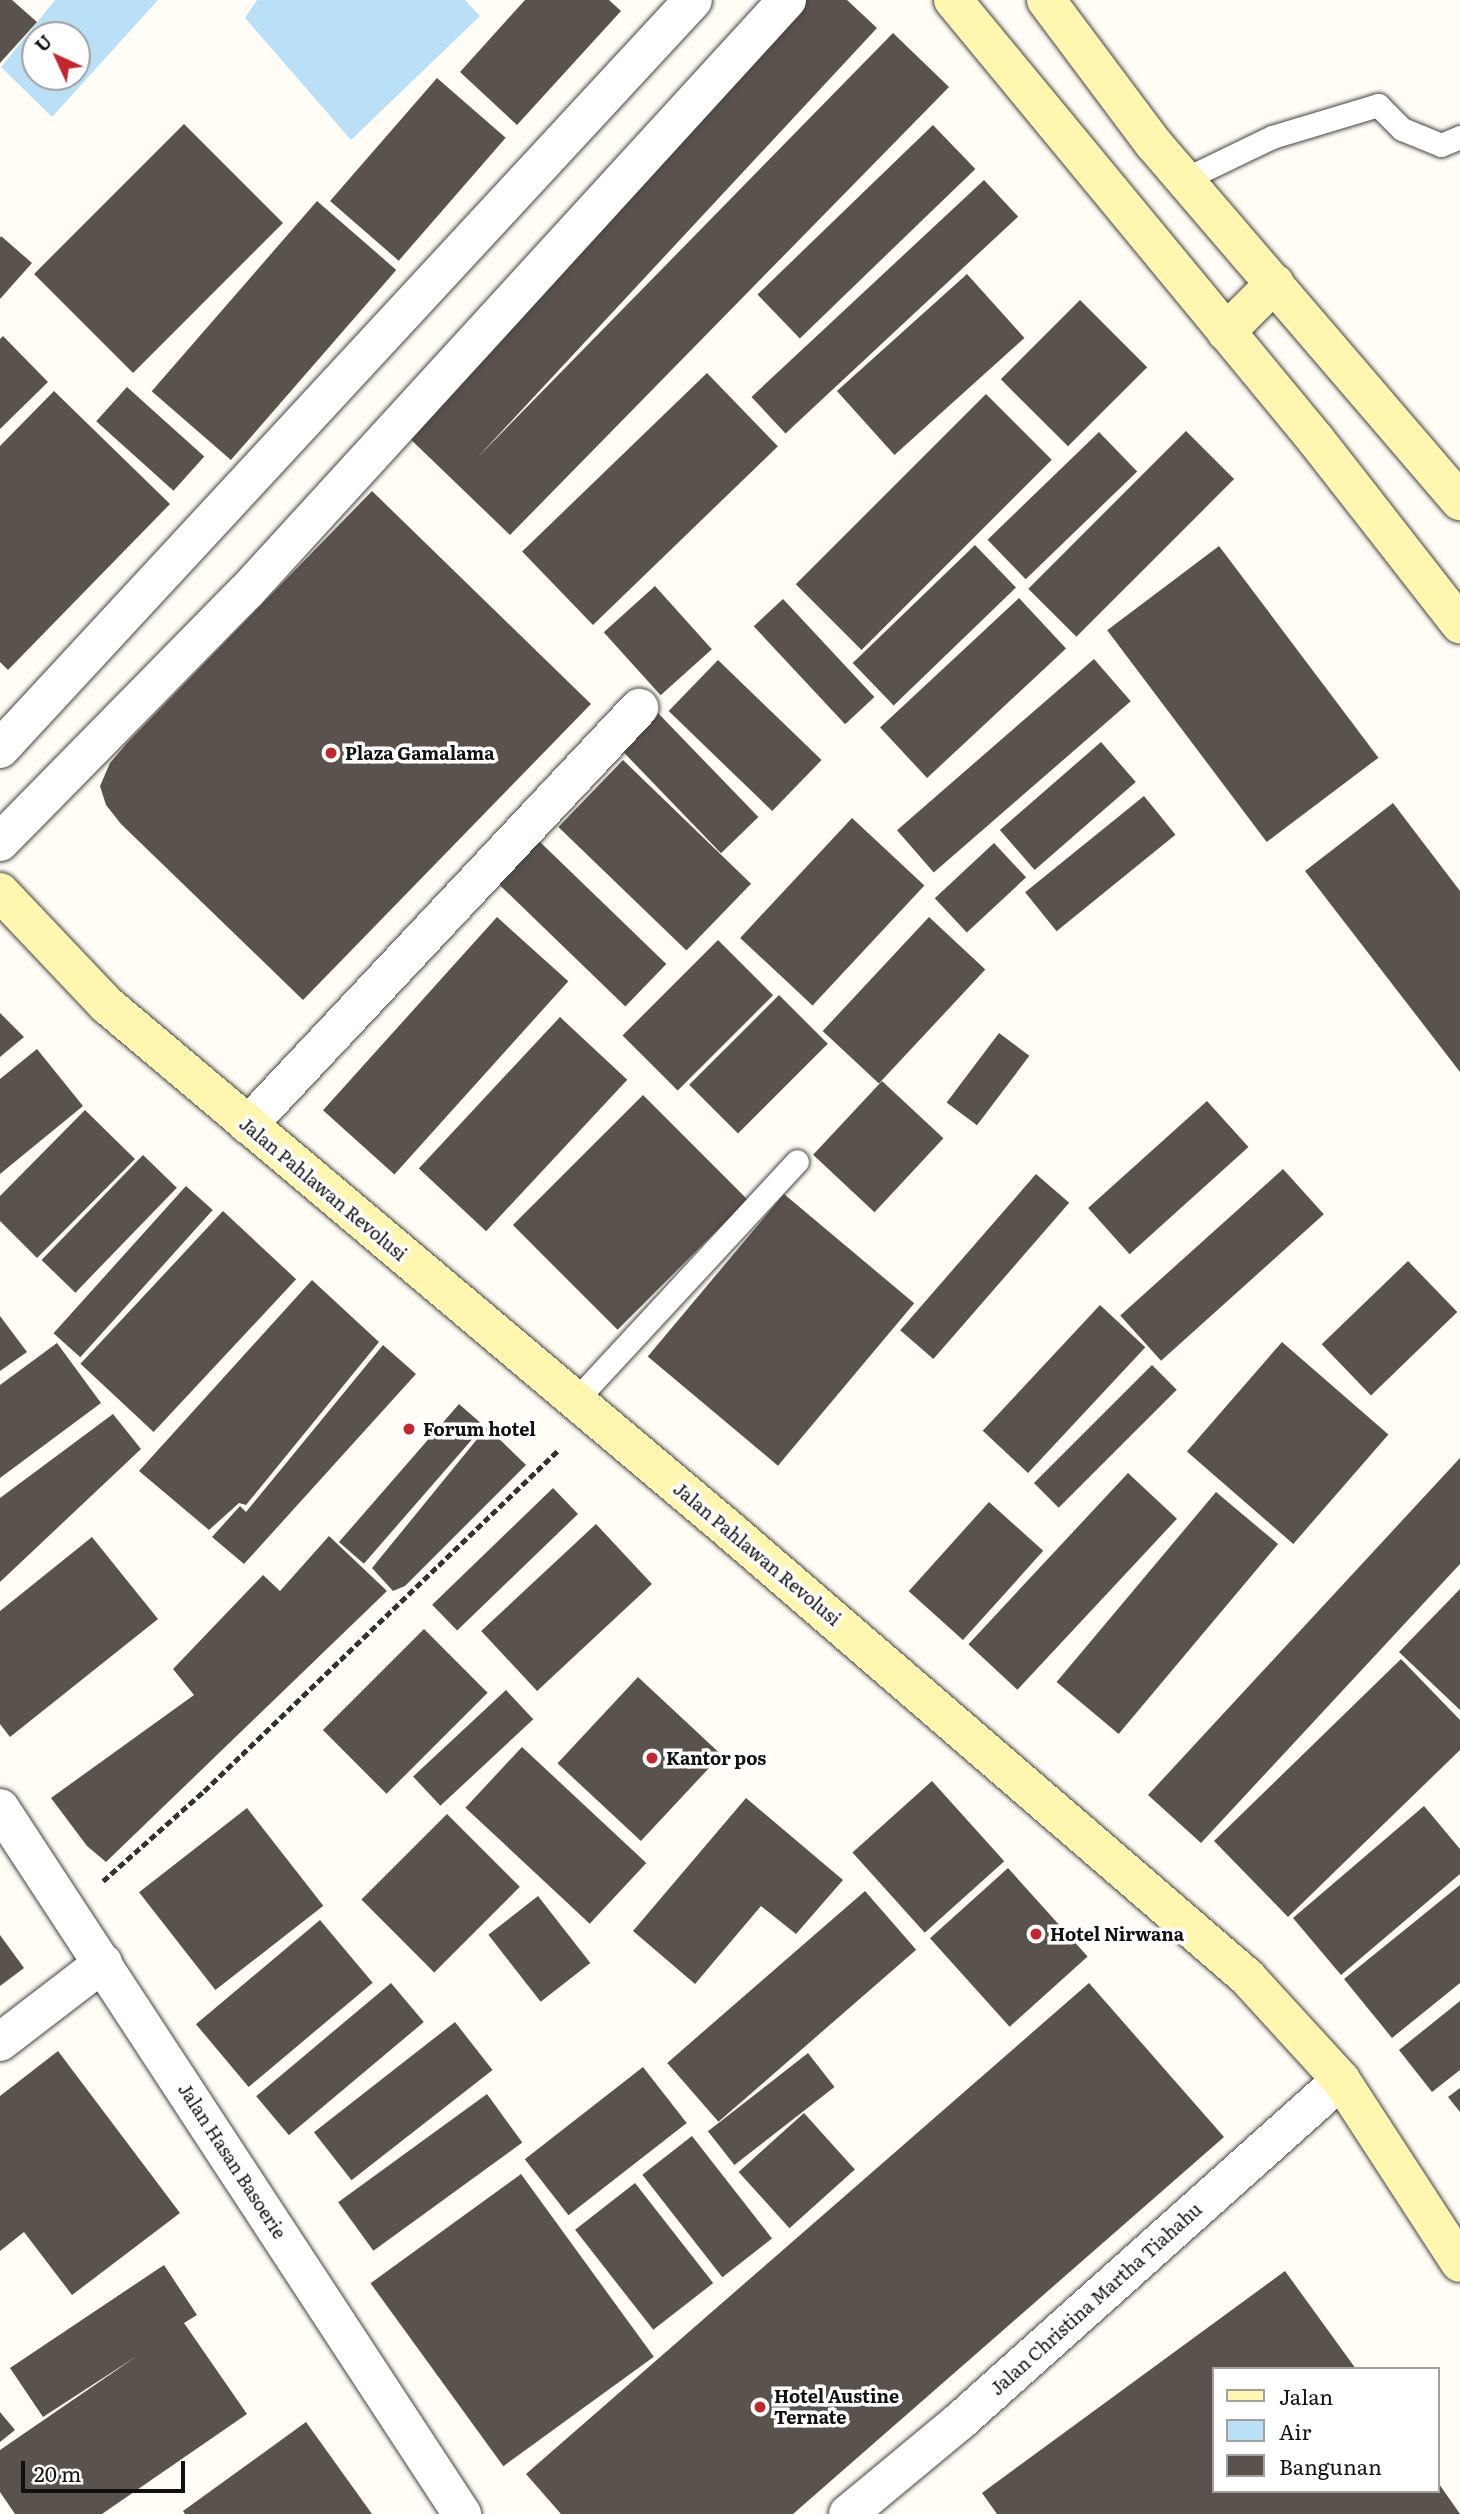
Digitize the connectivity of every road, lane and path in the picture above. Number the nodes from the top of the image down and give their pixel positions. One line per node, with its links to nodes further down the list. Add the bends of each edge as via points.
1 (693, 0): 12 (street)
2 (787, 0): 13 (street, via 246,592)
3 (953, 0): 8 (street)
4 (1046, 0): 6 (street)
5 (1460, 137): 6 (lane, via 1441,145 1402,129 1378,105 1272,137)
6 (1185, 179): 7 (street)
7 (1275, 284): 8 (street); 9 (street)
8 (1226, 332): 10 (street)
9 (1460, 500)
10 (1460, 624)
11 (639, 708): 15 (street)
12 (0, 749)
13 (0, 842)
14 (0, 892): 15 (street, Jalan Pahlawan Revolusi, via 107,1005)
15 (248, 1125): 17 (street, Jalan Pahlawan Revolusi)
16 (797, 1161): 17 (lane)
17 (583, 1409): 19 (path, via 204,1791); 22 (street, Jalan Pahlawan Revolusi, via 1126,1868 1247,1977)
18 (0, 1808): 19 (street, Jalan Hasan Basoerie)
19 (68, 1912): 20 (street, Jalan Hasan Basoerie)
20 (103, 1963): 21 (street); 24 (street, Jalan Hasan Basoerie)
21 (0, 2042)
22 (1341, 2080): 23 (street, Jalan Pahlawan Revolusi); 25 (street, Jalan Christina Martha Tiahahu, via 960,2421)
23 (1460, 2263)
24 (462, 2514)
25 (848, 2514)

